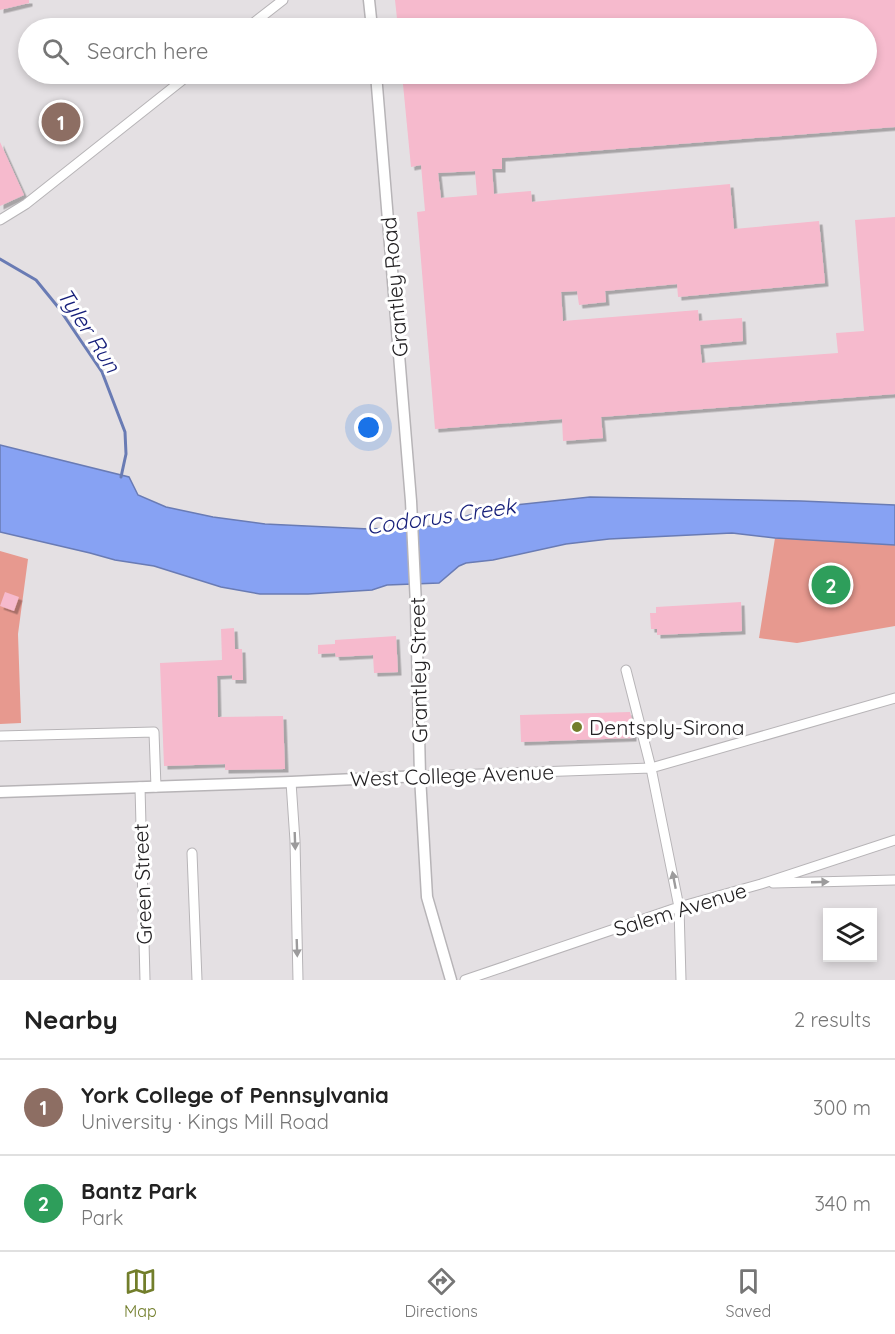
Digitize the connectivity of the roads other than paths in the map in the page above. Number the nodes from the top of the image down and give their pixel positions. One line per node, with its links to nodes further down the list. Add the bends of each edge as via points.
1 (284, 0): 3 (street)
2 (369, 0): 4 (street)
3 (260, 18)
4 (371, 18)
5 (177, 84): 7 (street, via 32,200)
6 (377, 84): 8 (street, Grantley Road)
7 (0, 220)
8 (411, 501): 13 (street, Grantley Street)
9 (626, 670): 12 (street)
10 (895, 698): 12 (street, West College Avenue)
11 (0, 736): 16 (street, via 154,732)
12 (651, 768): 13 (street, West College Avenue); 22 (street, one-way to 12)
13 (420, 776): 14 (street, West College Avenue); 26 (street, Grantley Street, via 427,897)
14 (291, 782): 16 (street, West College Avenue); 25 (street, one-way to 25)
15 (140, 787): 16 (street, West College Avenue); 17 (street, West College Avenue); 23 (street, Green Street)
16 (156, 787)
17 (0, 792)
18 (895, 840): 21 (street, Salem Avenue)
19 (192, 853): 24 (street)
20 (895, 880): 21 (street, one-way to 20)
21 (761, 884): 22 (street, Salem Avenue)
22 (679, 907): 27 (street, Salem Avenue); 28 (street)
23 (146, 980)
24 (197, 980)
25 (298, 980)
26 (451, 980)
27 (465, 980)
28 (681, 980)

